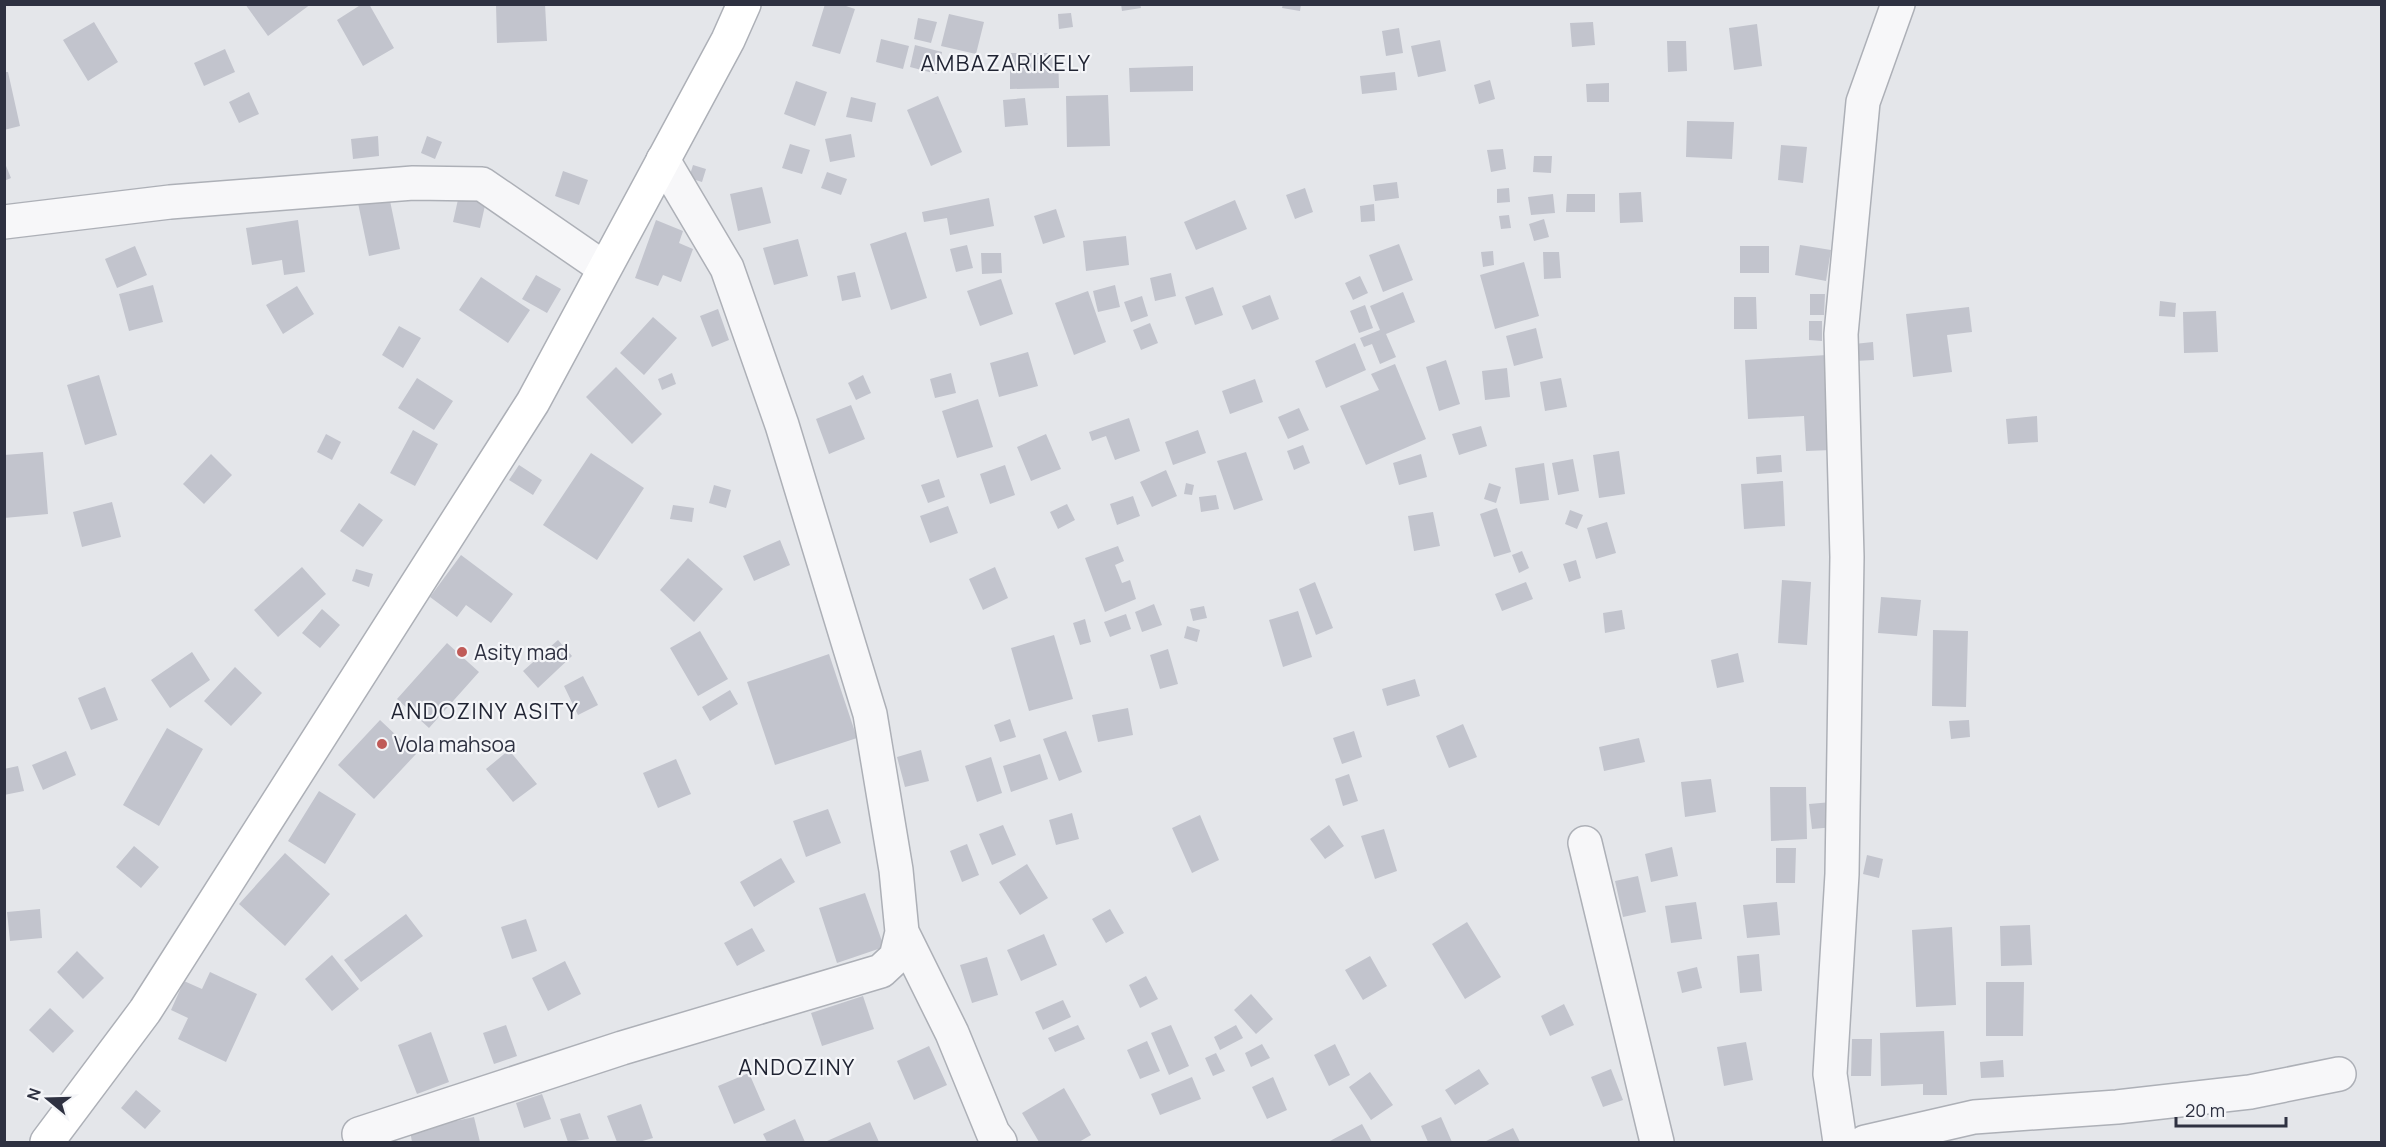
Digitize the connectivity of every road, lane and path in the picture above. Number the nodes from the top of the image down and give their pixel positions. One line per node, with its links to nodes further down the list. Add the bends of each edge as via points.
1 (744, 4): 3 (street)
2 (1898, 4): 13 (street, via 1863,102 1841,334 1847,557 1842,874 1830,1074)
3 (663, 160): 5 (street); 7 (street, via 727,268 789,447 870,714 896,870)
4 (4, 222): 5 (street, via 170,202 413,183 482,184)
5 (604, 268): 10 (street, via 533,402 145,1011)
6 (1585, 843): 12 (street)
7 (902, 932): 9 (street, via 896,957 880,971 622,1048); 11 (street)
8 (2339, 1074): 14 (street, via 2250,1092 1974,1117)
9 (359, 1134)
10 (47, 1143)
11 (1000, 1143)
12 (1656, 1143)
13 (1840, 1143)
14 (1865, 1143)

